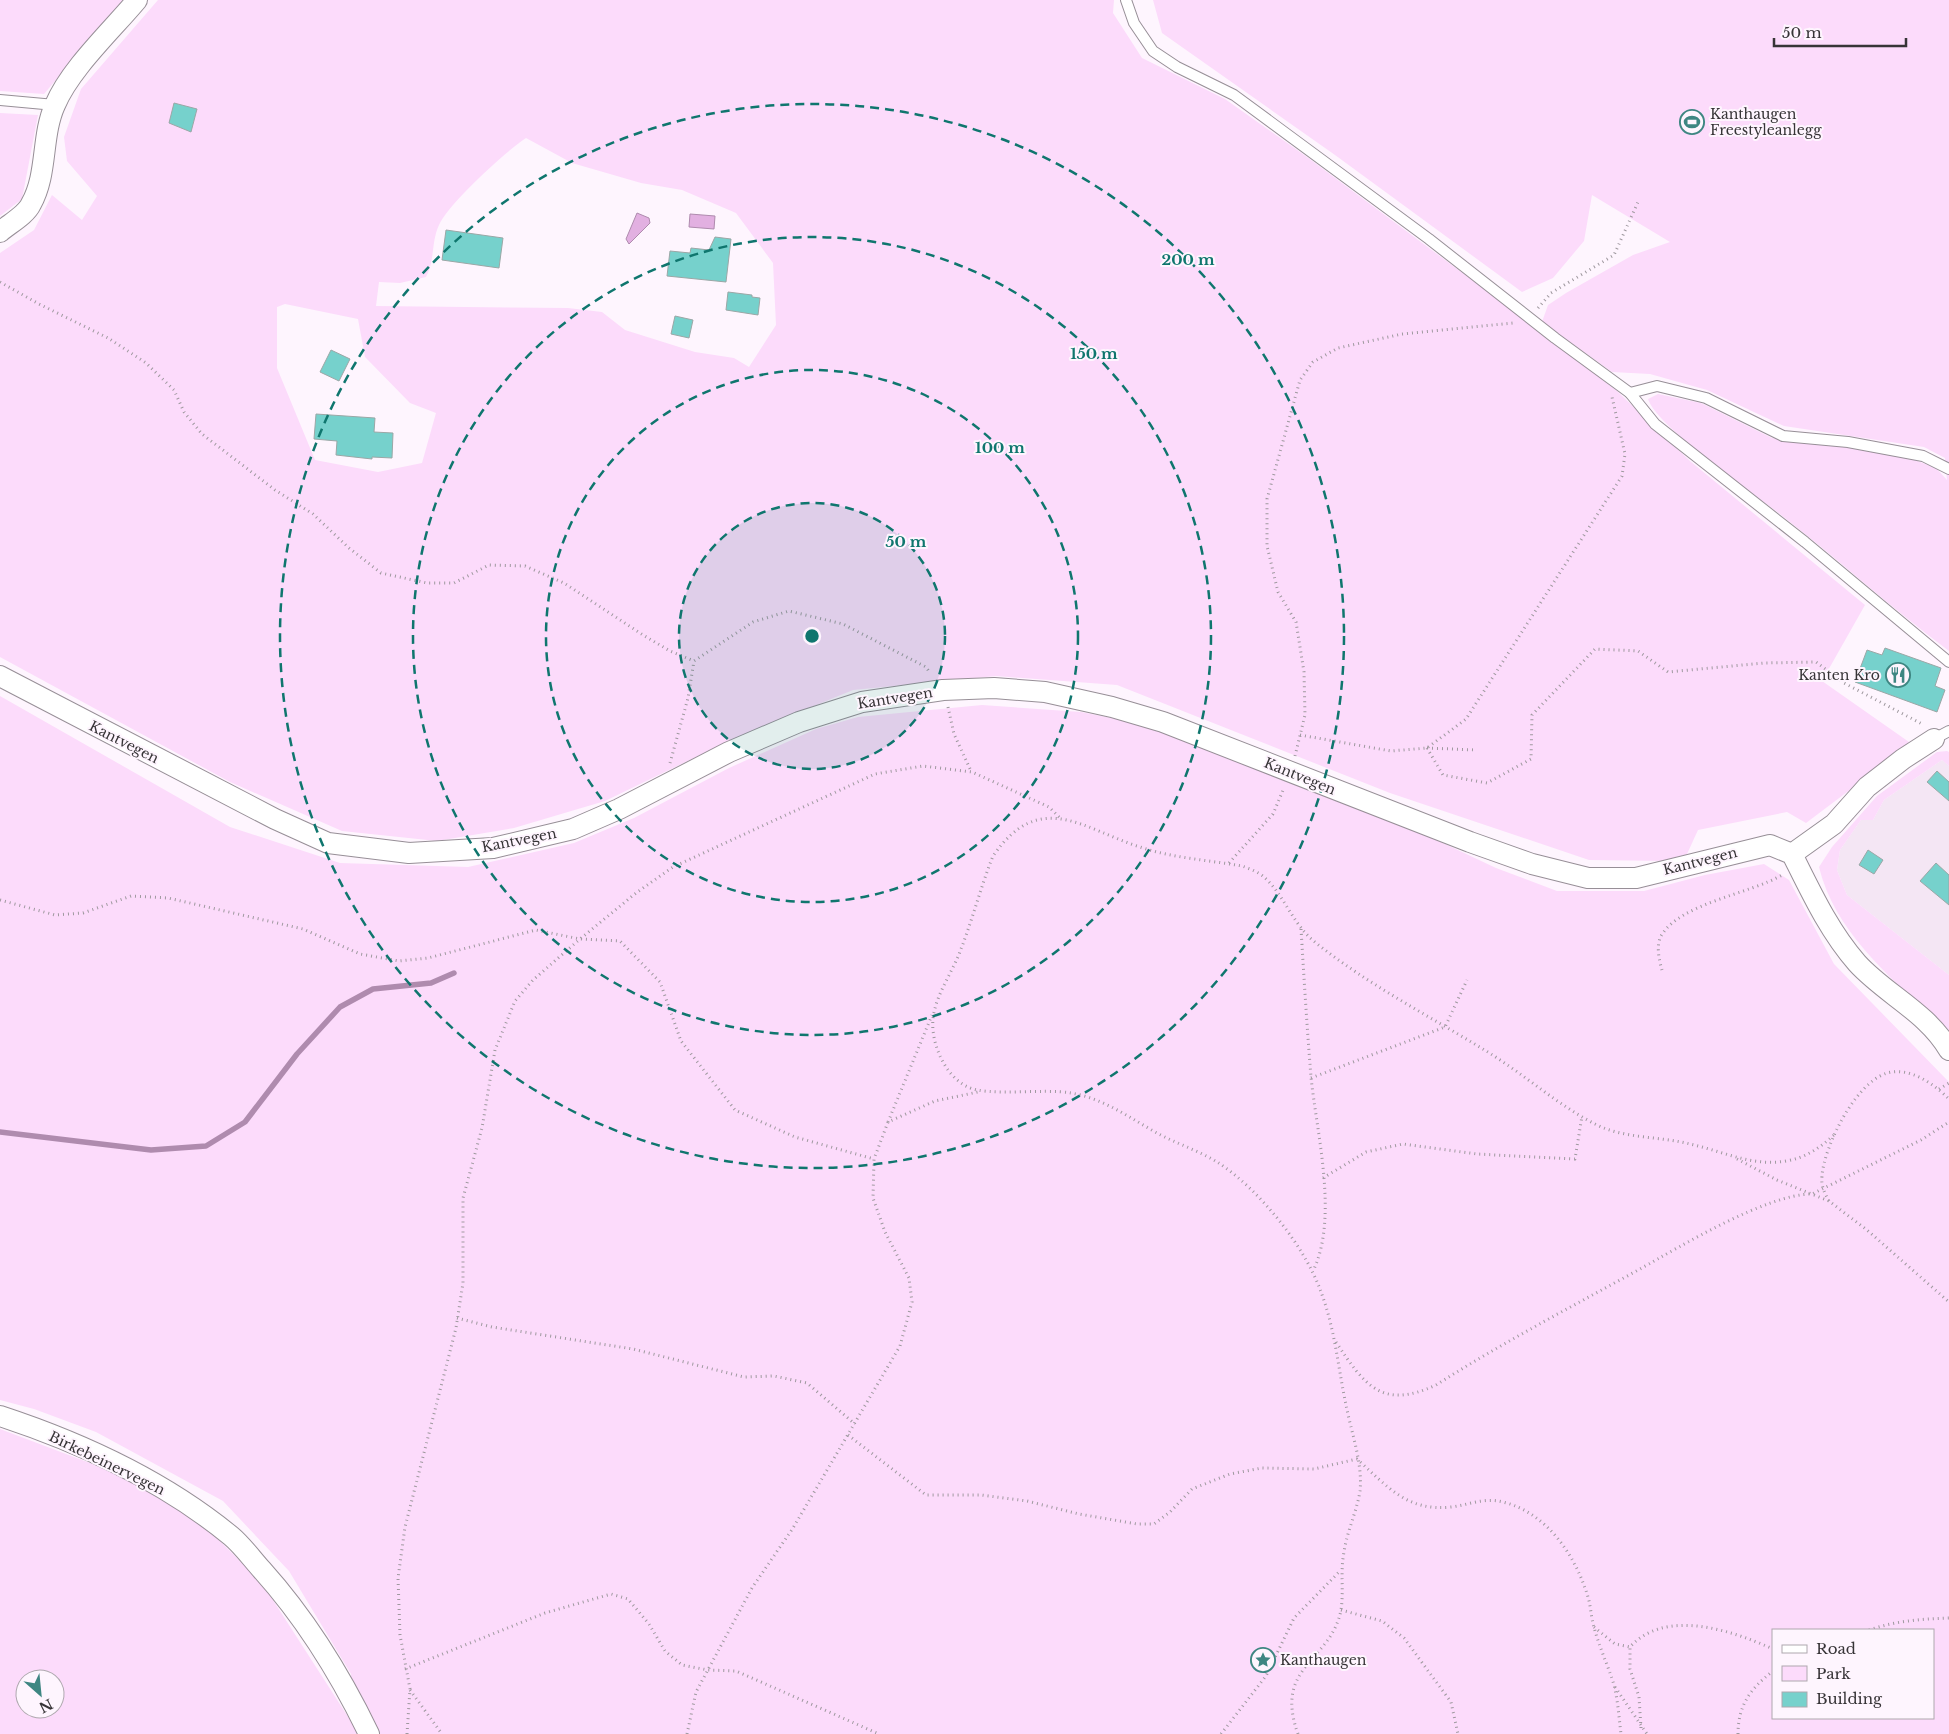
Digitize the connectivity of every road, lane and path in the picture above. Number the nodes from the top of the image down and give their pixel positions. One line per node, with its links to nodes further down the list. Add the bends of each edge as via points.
1 (137, 0): 4 (street, via 66,84)
2 (1126, 0): 8 (lane, via 1134,23 1153,51 1177,67 1234,95 1429,239)
3 (0, 100): 4 (lane)
4 (54, 105): 6 (street, via 31,205)
5 (1638, 202): 8 (path, via 1614,255 1551,293 1538,307)
6 (0, 232)
7 (0, 282): 12 (path, via 108,338 146,363 174,390 184,412 202,434 275,490 313,514 381,574 454,583 489,565 525,566 564,583 643,635)
8 (1536, 323): 9 (lane); 16 (path, via 1402,334 1338,348 1313,362 1300,380 1267,499 1267,546 1278,592 1296,622 1304,672 1305,715)
9 (1608, 377): 10 (lane); 18 (path, via 1625,454 1622,476 1466,719)
10 (1630, 393): 11 (lane, via 1657,386 1706,398 1783,436 1848,442 1923,456); 13 (lane, via 1655,424 1805,542)
11 (1949, 469)
12 (694, 661): 15 (path, via 753,622 789,611 843,624 926,667); 22 (path, via 680,728)
13 (1949, 662)
14 (0, 676): 22 (street, Kantvegen, via 275,819 328,843 409,853 493,848 573,829)
15 (943, 690): 20 (path, via 954,734); 21 (street, Kantvegen, via 994,688 1045,692 1112,706 1163,722); 22 (street, Kantvegen, via 862,702 799,722)
16 (1300, 735): 18 (path, via 1391,751); 21 (path)
17 (1941, 735): 18 (path, via 1844,683 1816,662 1764,663 1668,672 1638,652 1595,649 1532,715 1531,759 1487,783 1443,775); 24 (street, via 1867,787 1834,824)
18 (1427, 748): 19 (path)
19 (1476, 750)
20 (972, 772): 23 (path, via 1049,807); 28 (path, via 923,766 875,774 673,867)
21 (1290, 772): 24 (street, Kantvegen, via 1470,842 1532,864 1588,878 1636,878 1770,845); 25 (path, via 1273,814)
22 (662, 786)
23 (1060, 818): 25 (path, via 1089,826 1140,848); 31 (path, via 1020,828 1002,843 993,856 960,953)
24 (1792, 854): 29 (path, via 1782,876 1706,904 1667,928 1660,938 1658,955); 33 (street, via 1821,913 1857,963 1921,1017)
25 (1229, 863): 27 (path, via 1265,877)
26 (0, 900): 28 (path, via 56,916 83,913 131,896 168,898 303,929 360,954 399,960 428,958 536,930)
27 (1301, 929): 32 (path, via 1359,973); 34 (path)
28 (580, 939): 44 (path, via 620,941 660,982 681,1041 735,1110 795,1137); 51 (path, via 533,980 515,1001 495,1050 482,1128 463,1198 463,1283)
29 (1662, 970)
30 (1467, 980): 32 (path)
31 (934, 1010): 37 (path, via 936,1045 949,1071 964,1086); 40 (path)
32 (1445, 1027): 34 (path); 39 (path, via 1522,1074)
33 (1949, 1050)
34 (1311, 1078): 45 (path)
35 (1949, 1083): 36 (path)
36 (1939, 1089): 38 (path); 42 (path, via 1906,1072 1891,1072 1878,1077 1858,1095)
37 (984, 1091): 40 (path, via 935,1101); 49 (path, via 1048,1090 1087,1096 1217,1162 1250,1188 1296,1243)
38 (1949, 1099)
39 (1582, 1116): 43 (path, via 1614,1131 1691,1144); 45 (path, via 1575,1159 1477,1154 1403,1144 1366,1152)
40 (888, 1122): 44 (path)
41 (1949, 1122): 46 (path, via 1876,1164)
42 (1835, 1134): 43 (path, via 1812,1152 1785,1161 1766,1162); 46 (path, via 1824,1163)
43 (1735, 1157): 47 (path)
44 (874, 1159): 54 (path, via 873,1198 885,1232 909,1278 912,1302 900,1346)
45 (1322, 1178): 49 (path, via 1326,1214 1322,1251)
46 (1822, 1188): 47 (path); 48 (path)
47 (1812, 1194): 48 (path); 52 (path, via 1780,1199 1688,1242 1417,1394 1403,1397 1377,1389 1354,1370)
48 (1829, 1201): 50 (path)
49 (1313, 1270): 52 (path)
50 (1949, 1302)
51 (458, 1318): 54 (path, via 492,1327 633,1349 744,1377 774,1376 807,1382); 64 (path, via 406,1527 398,1578)
52 (1336, 1342): 56 (path)
53 (0, 1416): 70 (street, Birkebeinervegen, via 91,1452 146,1479 233,1537 304,1621 346,1688)
54 (854, 1424): 55 (path)
55 (848, 1434): 56 (path, via 926,1495 981,1495 1137,1524 1154,1524 1192,1489 1230,1474 1262,1468 1314,1469); 65 (path, via 793,1528 752,1588)
56 (1357, 1459): 57 (path, via 1360,1490); 60 (path, via 1392,1491 1414,1505 1451,1507 1479,1500 1504,1502 1526,1512 1551,1530 1571,1554 1588,1598)
57 (1341, 1570): 58 (path); 75 (path, via 1294,1618 1266,1676)
58 (1341, 1610): 76 (path, via 1330,1634 1294,1686 1291,1709); 77 (path, via 1382,1621 1404,1638 1451,1702)
59 (1949, 1618): 61 (path, via 1886,1624)
60 (1593, 1626): 62 (path, via 1615,1644); 67 (path)
61 (1872, 1629)
62 (1630, 1646): 63 (path, via 1640,1636 1667,1625 1700,1626); 69 (path, via 1630,1669 1639,1697)
63 (1772, 1649)
64 (405, 1669): 65 (path, via 546,1613 611,1594 628,1599 649,1624 665,1651 682,1666); 68 (path)
65 (708, 1670): 73 (path, via 696,1692); 74 (path, via 736,1671)
66 (1772, 1672): 80 (path, via 1747,1695)
67 (1614, 1685): 69 (path); 78 (path)
68 (410, 1689): 71 (path); 72 (path)
69 (1641, 1728): 79 (path)
70 (369, 1734)
71 (407, 1734)
72 (442, 1734)
73 (687, 1734)
74 (879, 1734)
75 (1221, 1734)
76 (1298, 1734)
77 (1458, 1734)
78 (1621, 1734)
79 (1647, 1734)
80 (1738, 1734)

